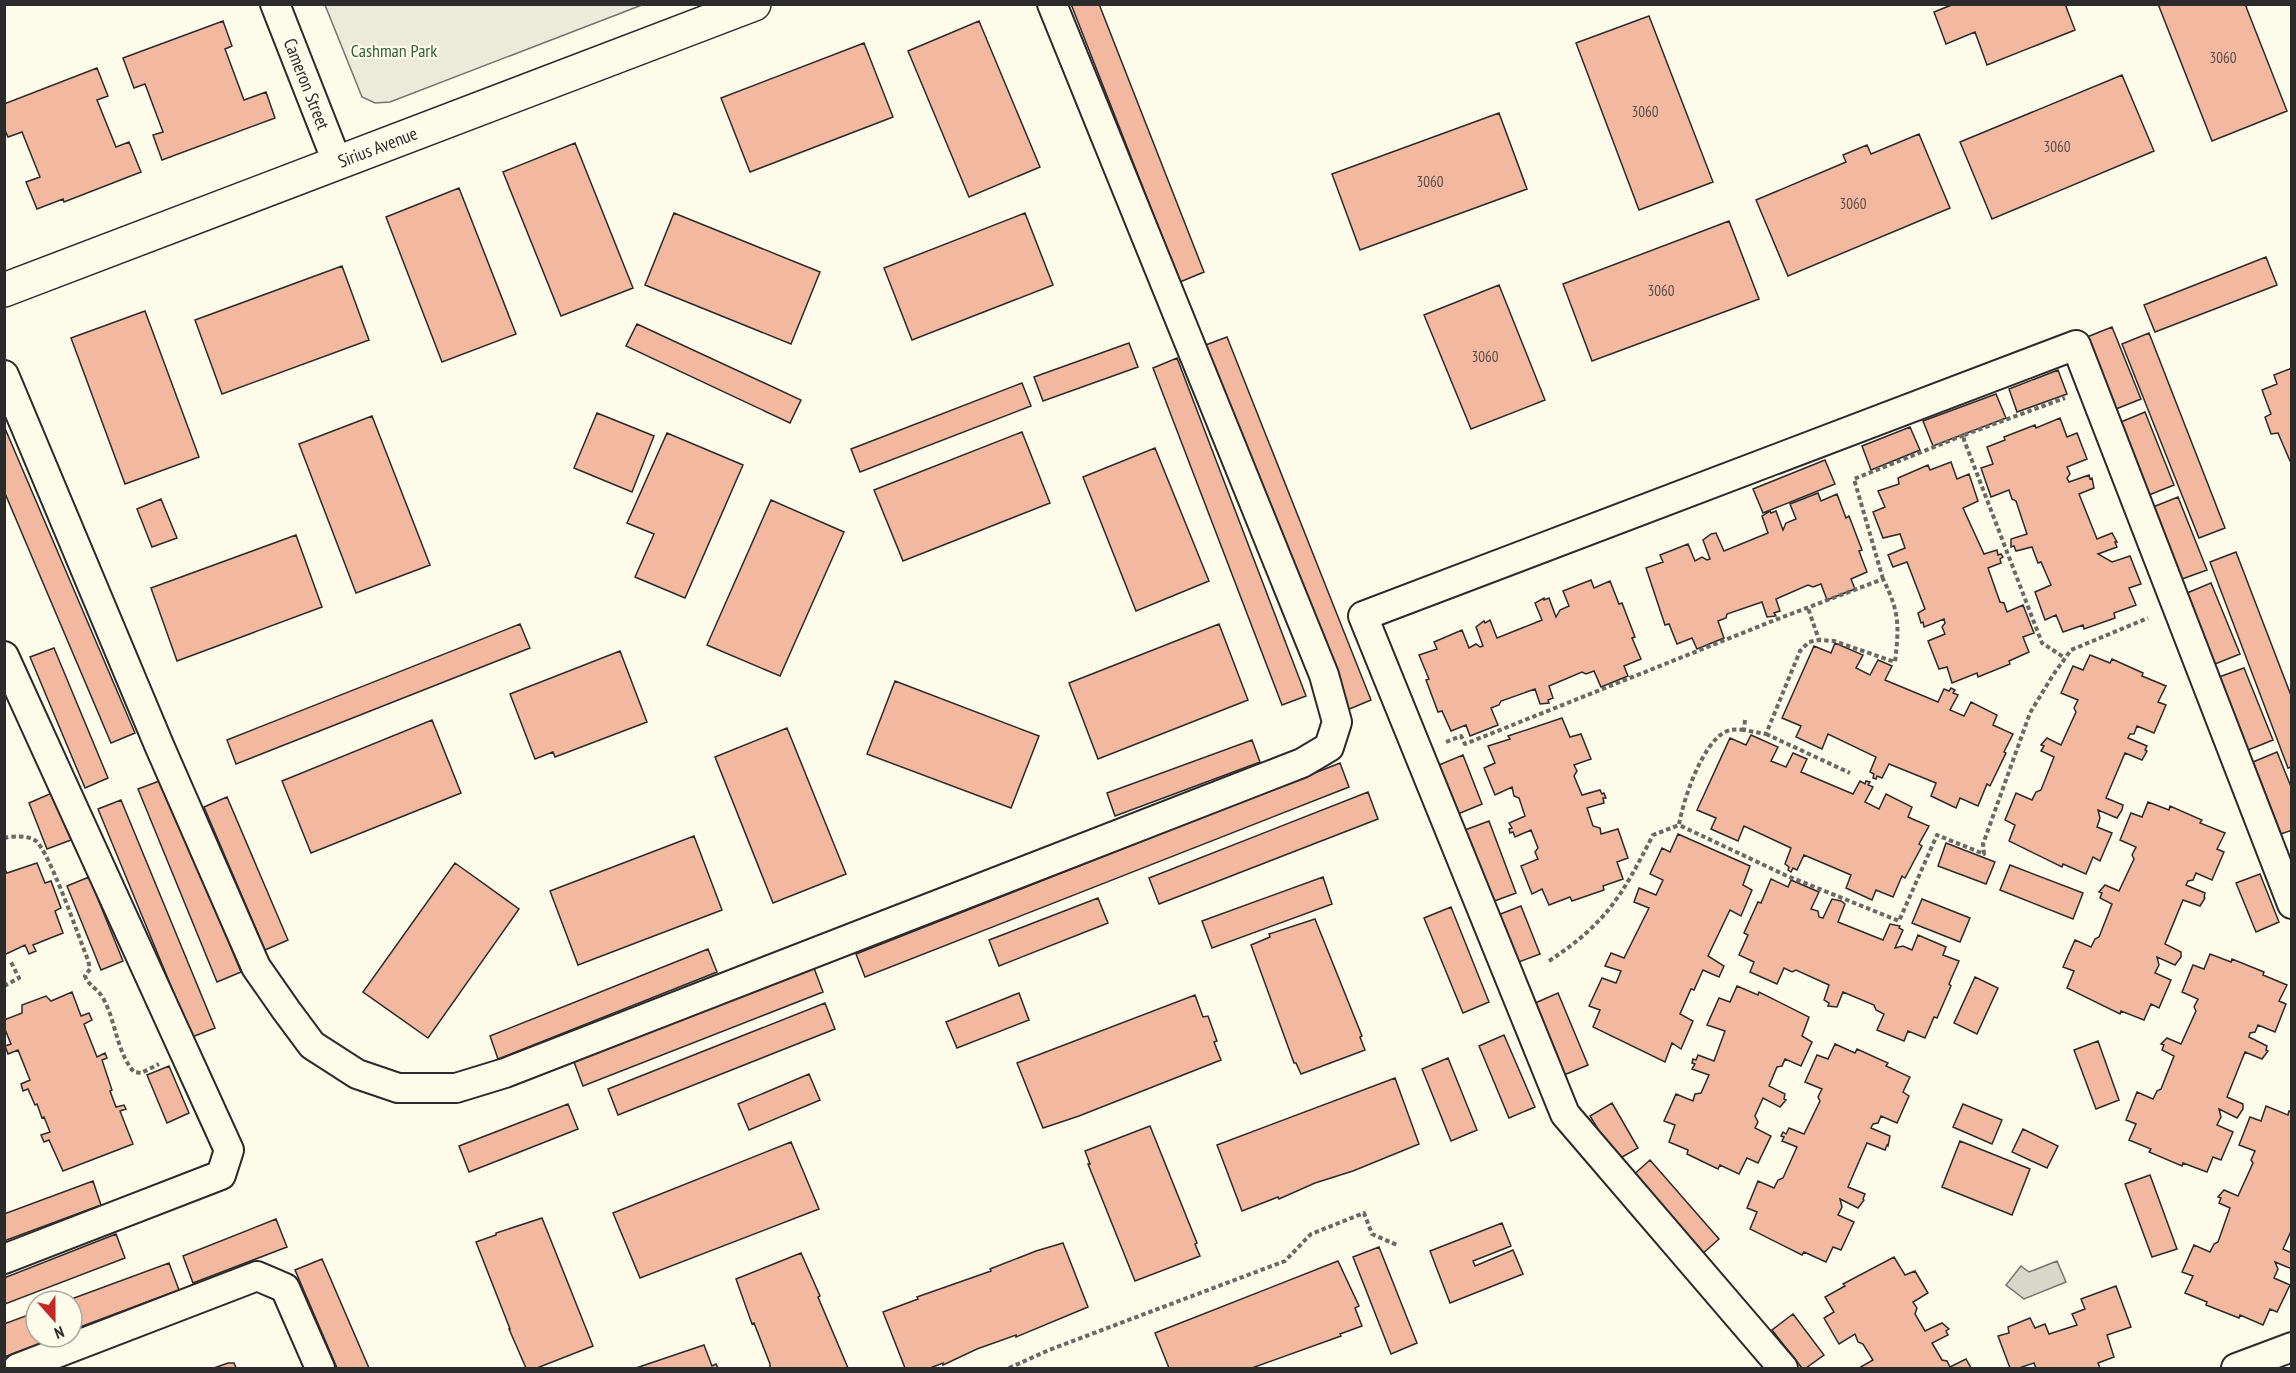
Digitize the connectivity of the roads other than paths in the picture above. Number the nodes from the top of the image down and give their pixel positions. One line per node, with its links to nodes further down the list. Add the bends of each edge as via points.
1 (275, 4): 4 (street, Cameron Street)
2 (754, 4): 4 (street, Sirius Avenue)
3 (1052, 4): 6 (street, via 1324,675 1337,722 1329,747 1302,763 505,1073 456,1088 398,1088 357,1074 312,1045 293,1019 256,967)
4 (337, 162): 5 (street, Sirius Avenue)
5 (4, 291)
6 (4, 375)
7 (4, 656): 9 (street, via 229,1150 221,1175)
8 (2292, 904): 13 (street, via 2076,345 1364,616 1565,1114)
9 (4, 1258)
10 (2292, 1347): 14 (street)
11 (18, 1368): 12 (street, via 257,1276 285,1288)
12 (320, 1368)
13 (1783, 1368)
14 (2236, 1368)

